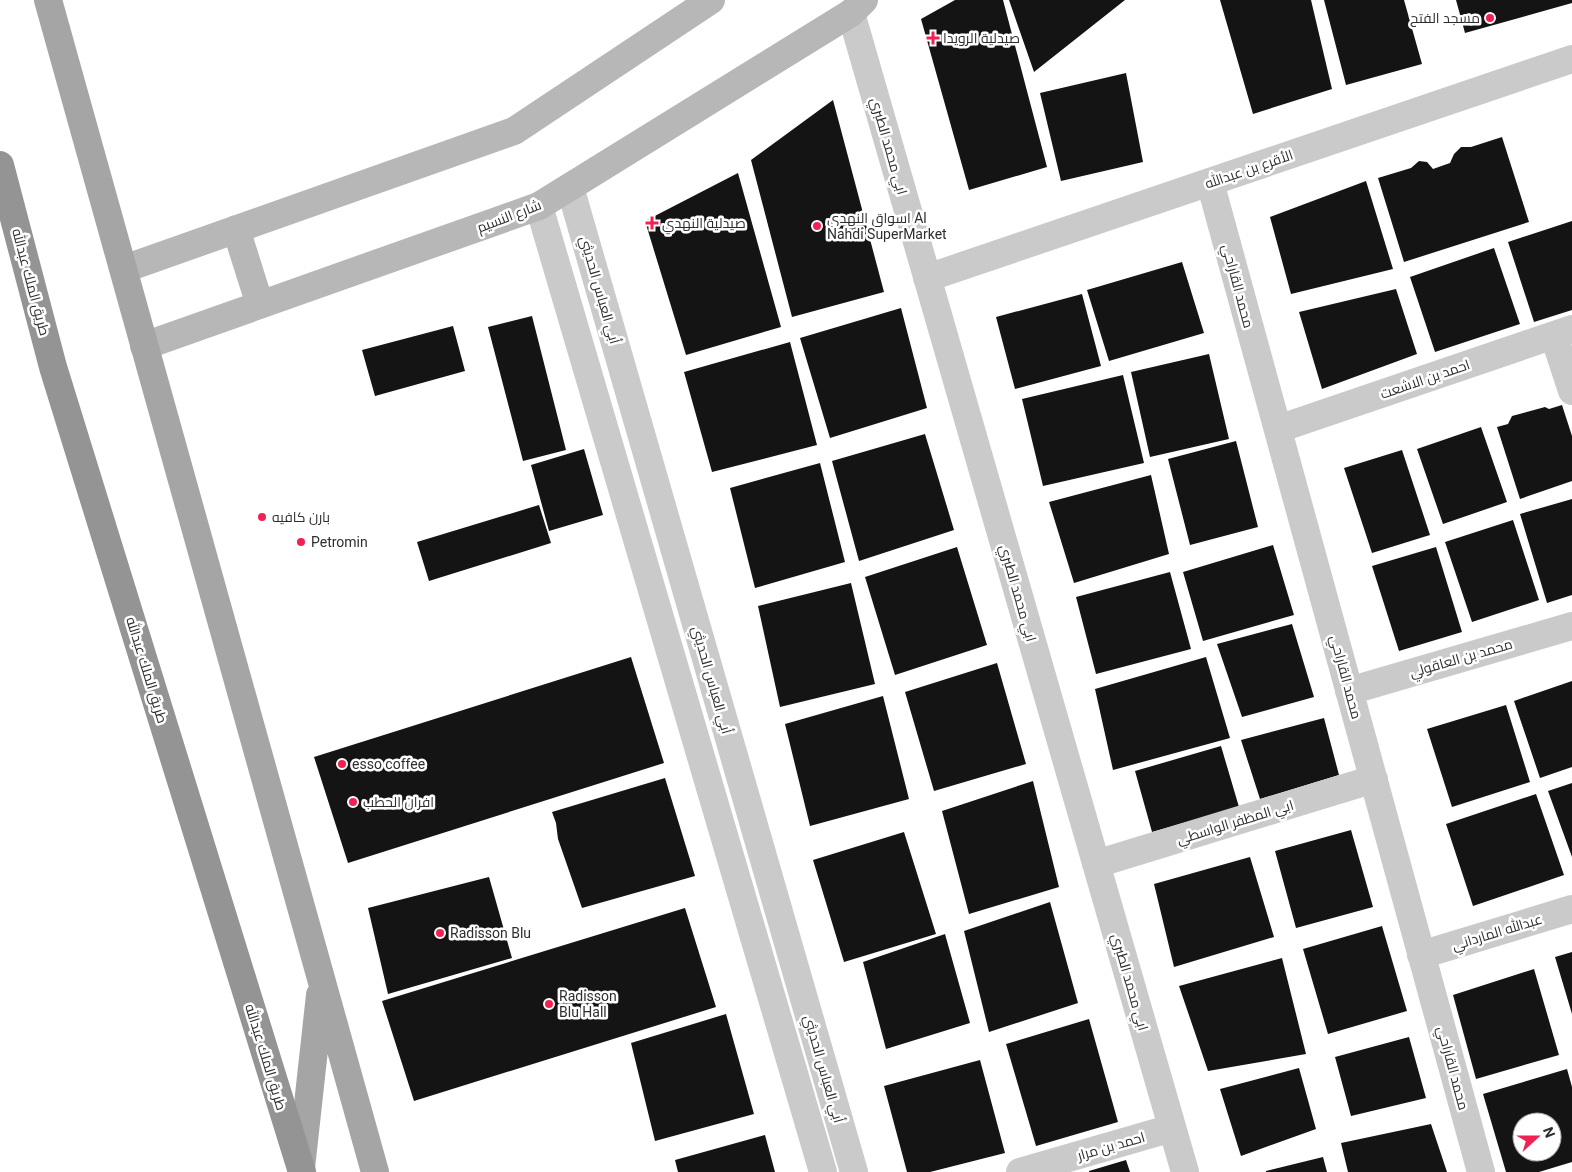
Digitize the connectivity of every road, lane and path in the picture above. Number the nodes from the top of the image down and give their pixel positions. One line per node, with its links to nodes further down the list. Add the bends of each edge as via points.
1 (48, 0): 11 (main road)
2 (711, 0): 10 (street, via 514,131)
3 (857, 7): 7 (street, شارع النسيم); 12 (street, ابي محمد الطبري)
4 (1572, 59): 6 (street, الأقرع بن عبدالله)
5 (0, 165): 16 (highway, طريق الملك عبدالله)
6 (1210, 182): 12 (street, الأقرع بن عبدالله); 18 (street, محمد القاراحي)
7 (570, 187): 8 (street, شارع النسيم); 30 (street, أبي العباس الحديثي)
8 (539, 206): 13 (street, شارع النسيم); 29 (street)
9 (0, 220): 16 (main road)
10 (236, 230): 11 (street); 13 (street)
11 (124, 270): 15 (main road)
12 (927, 278): 22 (street, ابي محمد الطبري)
13 (260, 305): 15 (street, شارع النسيم)
14 (1563, 332): 17 (street); 18 (street, احمد بن الاشعت)
15 (144, 346): 25 (main road)
16 (53, 367): 27 (highway, طريق الملك عبدالله)
17 (1572, 391)
18 (1278, 429): 20 (street, محمد القاراحي)
19 (1572, 626): 20 (street, محمد بن العاقولي)
20 (1349, 691): 21 (street, محمد القاراحي)
21 (1374, 779): 22 (street, ابي المظفر الواسطي); 24 (street, محمد القاراحي)
22 (1096, 864): 26 (street, ابي محمد الطبري)
23 (1572, 909): 24 (street, عبدالله المارداني)
24 (1422, 954): 33 (street, محمد القاراحي)
25 (321, 980): 27 (main road); 28 (main road)
26 (1172, 1128): 31 (street, احمد بن مرار); 32 (street, ابي محمد الطبري)
27 (301, 1170)
28 (375, 1172)
29 (823, 1172)
30 (854, 1172)
31 (1020, 1172)
32 (1185, 1172)
33 (1481, 1172)

